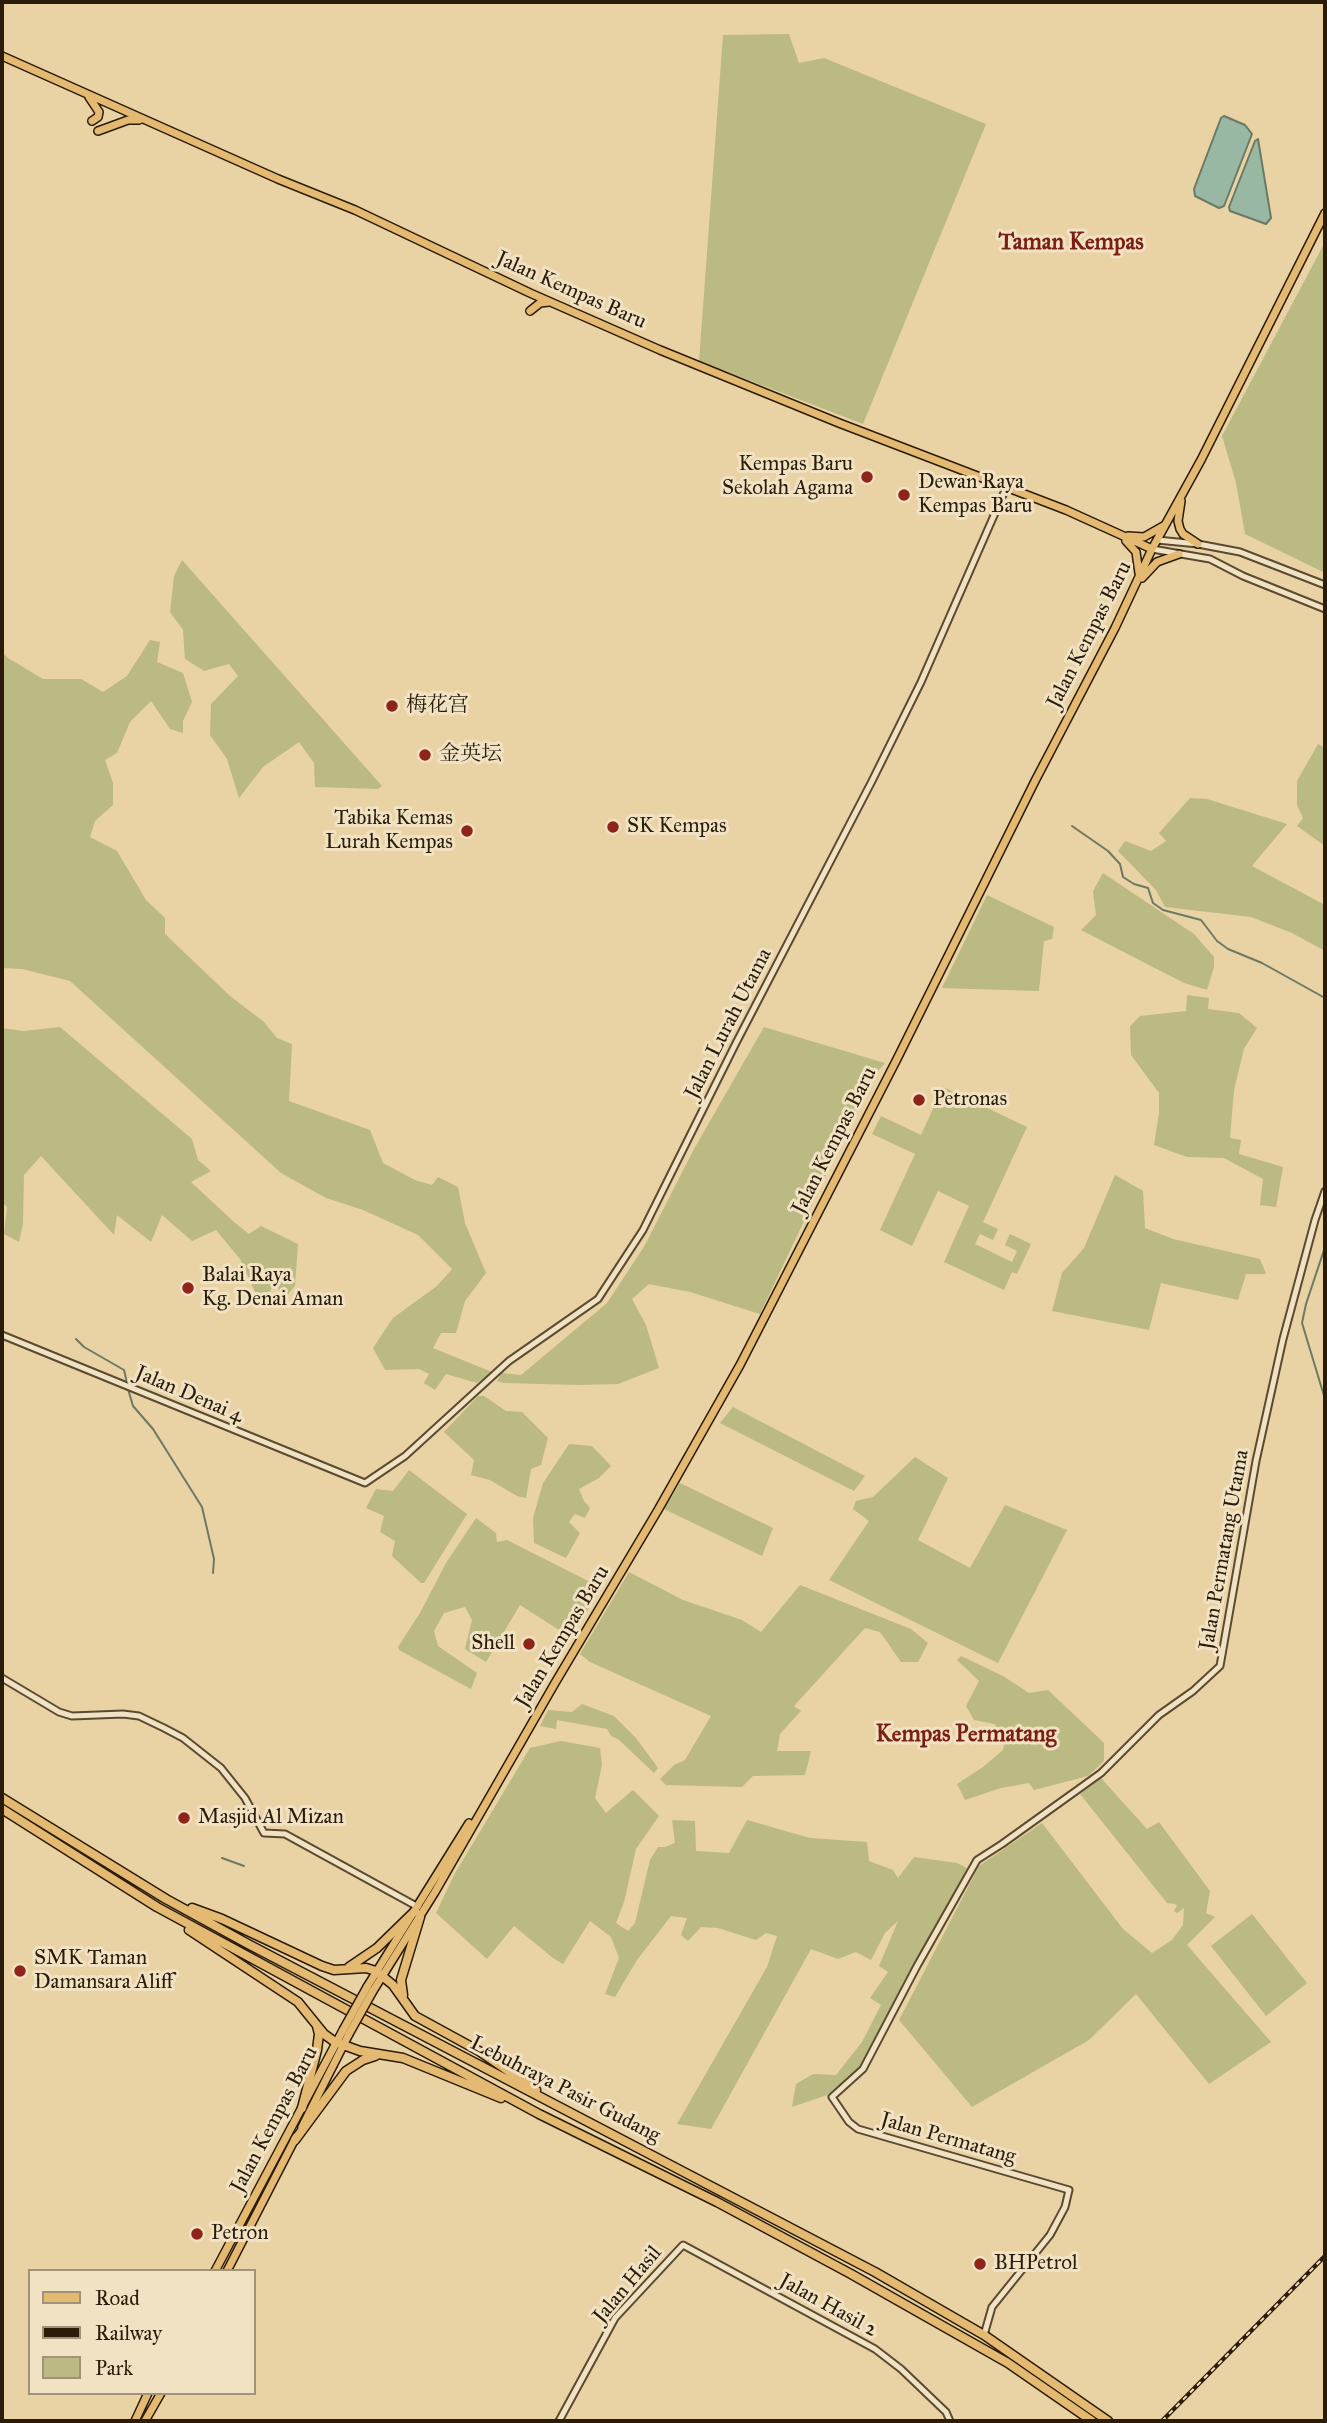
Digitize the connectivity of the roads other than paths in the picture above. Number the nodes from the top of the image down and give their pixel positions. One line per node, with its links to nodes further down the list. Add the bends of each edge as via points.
1 (2, 56): 2 (main road, Jalan Kempas Baru)
2 (84, 92): 3 (main road, via 99,112); 4 (main road, Jalan Kempas Baru)
3 (92, 121)
4 (147, 121): 5 (main road, via 128,120); 7 (main road, Jalan Kempas Baru, via 355,210)
5 (98, 131)
6 (1325, 213): 10 (main road, Jalan Kempas Baru)
7 (550, 302): 8 (main road); 9 (main road, Jalan Kempas Baru)
8 (530, 311)
9 (1006, 488): 12 (main road, Jalan Kempas Baru); 23 (street, Jalan Lurah Utama, via 921,682 643,1230 609,1285 598,1299 509,1362 405,1456)
10 (1183, 494): 11 (main road, Jalan Kempas Baru); 15 (main road, via 1178,521 1183,534)
11 (1167, 524): 12 (main road, via 1144,537); 13 (main road, Jalan Kempas Baru)
12 (1117, 534): 14 (main road, Jalan Kempas Baru); 18 (main road, via 1136,552)
13 (1157, 540): 14 (main road, Jalan Kempas Baru); 15 (street); 16 (main road, Jalan Kempas Baru)
14 (1133, 542): 16 (main road, Jalan Kempas Baru)
15 (1198, 544): 19 (street, via 1258,557)
16 (1152, 549): 17 (street); 18 (main road, Jalan Kempas Baru)
17 (1179, 554): 18 (main road, via 1157,562); 20 (street, via 1210,559)
18 (1138, 582): 29 (main road, Jalan Kempas Baru, via 740,1365 519,1749)
19 (1325, 585)
20 (1325, 609)
21 (1325, 1191): 36 (street, Jalan Permatang Utama, via 1283,1339 1256,1461 1220,1666 1159,1716 1101,1773 977,1860 863,2069)
22 (2, 1335): 23 (street, Jalan Denai 4)
23 (365, 1483)
24 (2, 1678): 29 (street, via 59,1712 139,1716 183,1738 221,1768 264,1833 285,1834)
25 (2, 1798): 27 (highway, Lebuhraya Pasir Gudang)
26 (2, 1809): 28 (highway, Lebuhraya Pasir Gudang)
27 (166, 1899): 30 (highway, via 222,1919 322,1966); 38 (highway, Lebuhraya Pasir Gudang)
28 (156, 1907): 33 (highway, via 298,2002); 39 (highway, Lebuhraya Pasir Gudang)
29 (418, 1912): 30 (highway, via 357,1964); 31 (main road, Jalan Kempas Baru); 32 (highway, via 401,1980)
30 (343, 1970): 31 (highway, via 366,1968)
31 (379, 1973): 32 (highway); 34 (main road, Jalan Kempas Baru, bridge)
32 (406, 2004): 38 (highway, via 415,2016 479,2051)
33 (316, 2025): 34 (highway); 37 (highway, via 317,2050)
34 (339, 2044): 35 (highway); 37 (main road, Jalan Kempas Baru); 40 (main road, Jalan Kempas Baru)
35 (385, 2054): 39 (highway, via 432,2068); 40 (highway, via 346,2071)
36 (832, 2097): 44 (street, Jalan Permatang, via 858,2129 1069,2190 1050,2235 992,2307)
37 (302, 2108): 42 (main road, Jalan Kempas Baru)
38 (566, 2110): 44 (highway, Lebuhraya Pasir Gudang, via 825,2245)
39 (539, 2113): 51 (highway, Lebuhraya Pasir Gudang, via 851,2273 1008,2363)
40 (295, 2140): 43 (main road, Jalan Kempas Baru)
41 (683, 2245): 49 (street, Jalan Hasil, via 615,2318); 50 (street, Jalan Hasil 2, via 875,2349 946,2412)
42 (216, 2269)
43 (227, 2269)
44 (984, 2335): 52 (highway, Lebuhraya Pasir Gudang)
45 (147, 2395): 47 (main road)
46 (159, 2395): 48 (main road)
47 (135, 2421)
48 (145, 2421)
49 (559, 2421)
50 (950, 2421)
51 (1092, 2421)
52 (1108, 2421)

